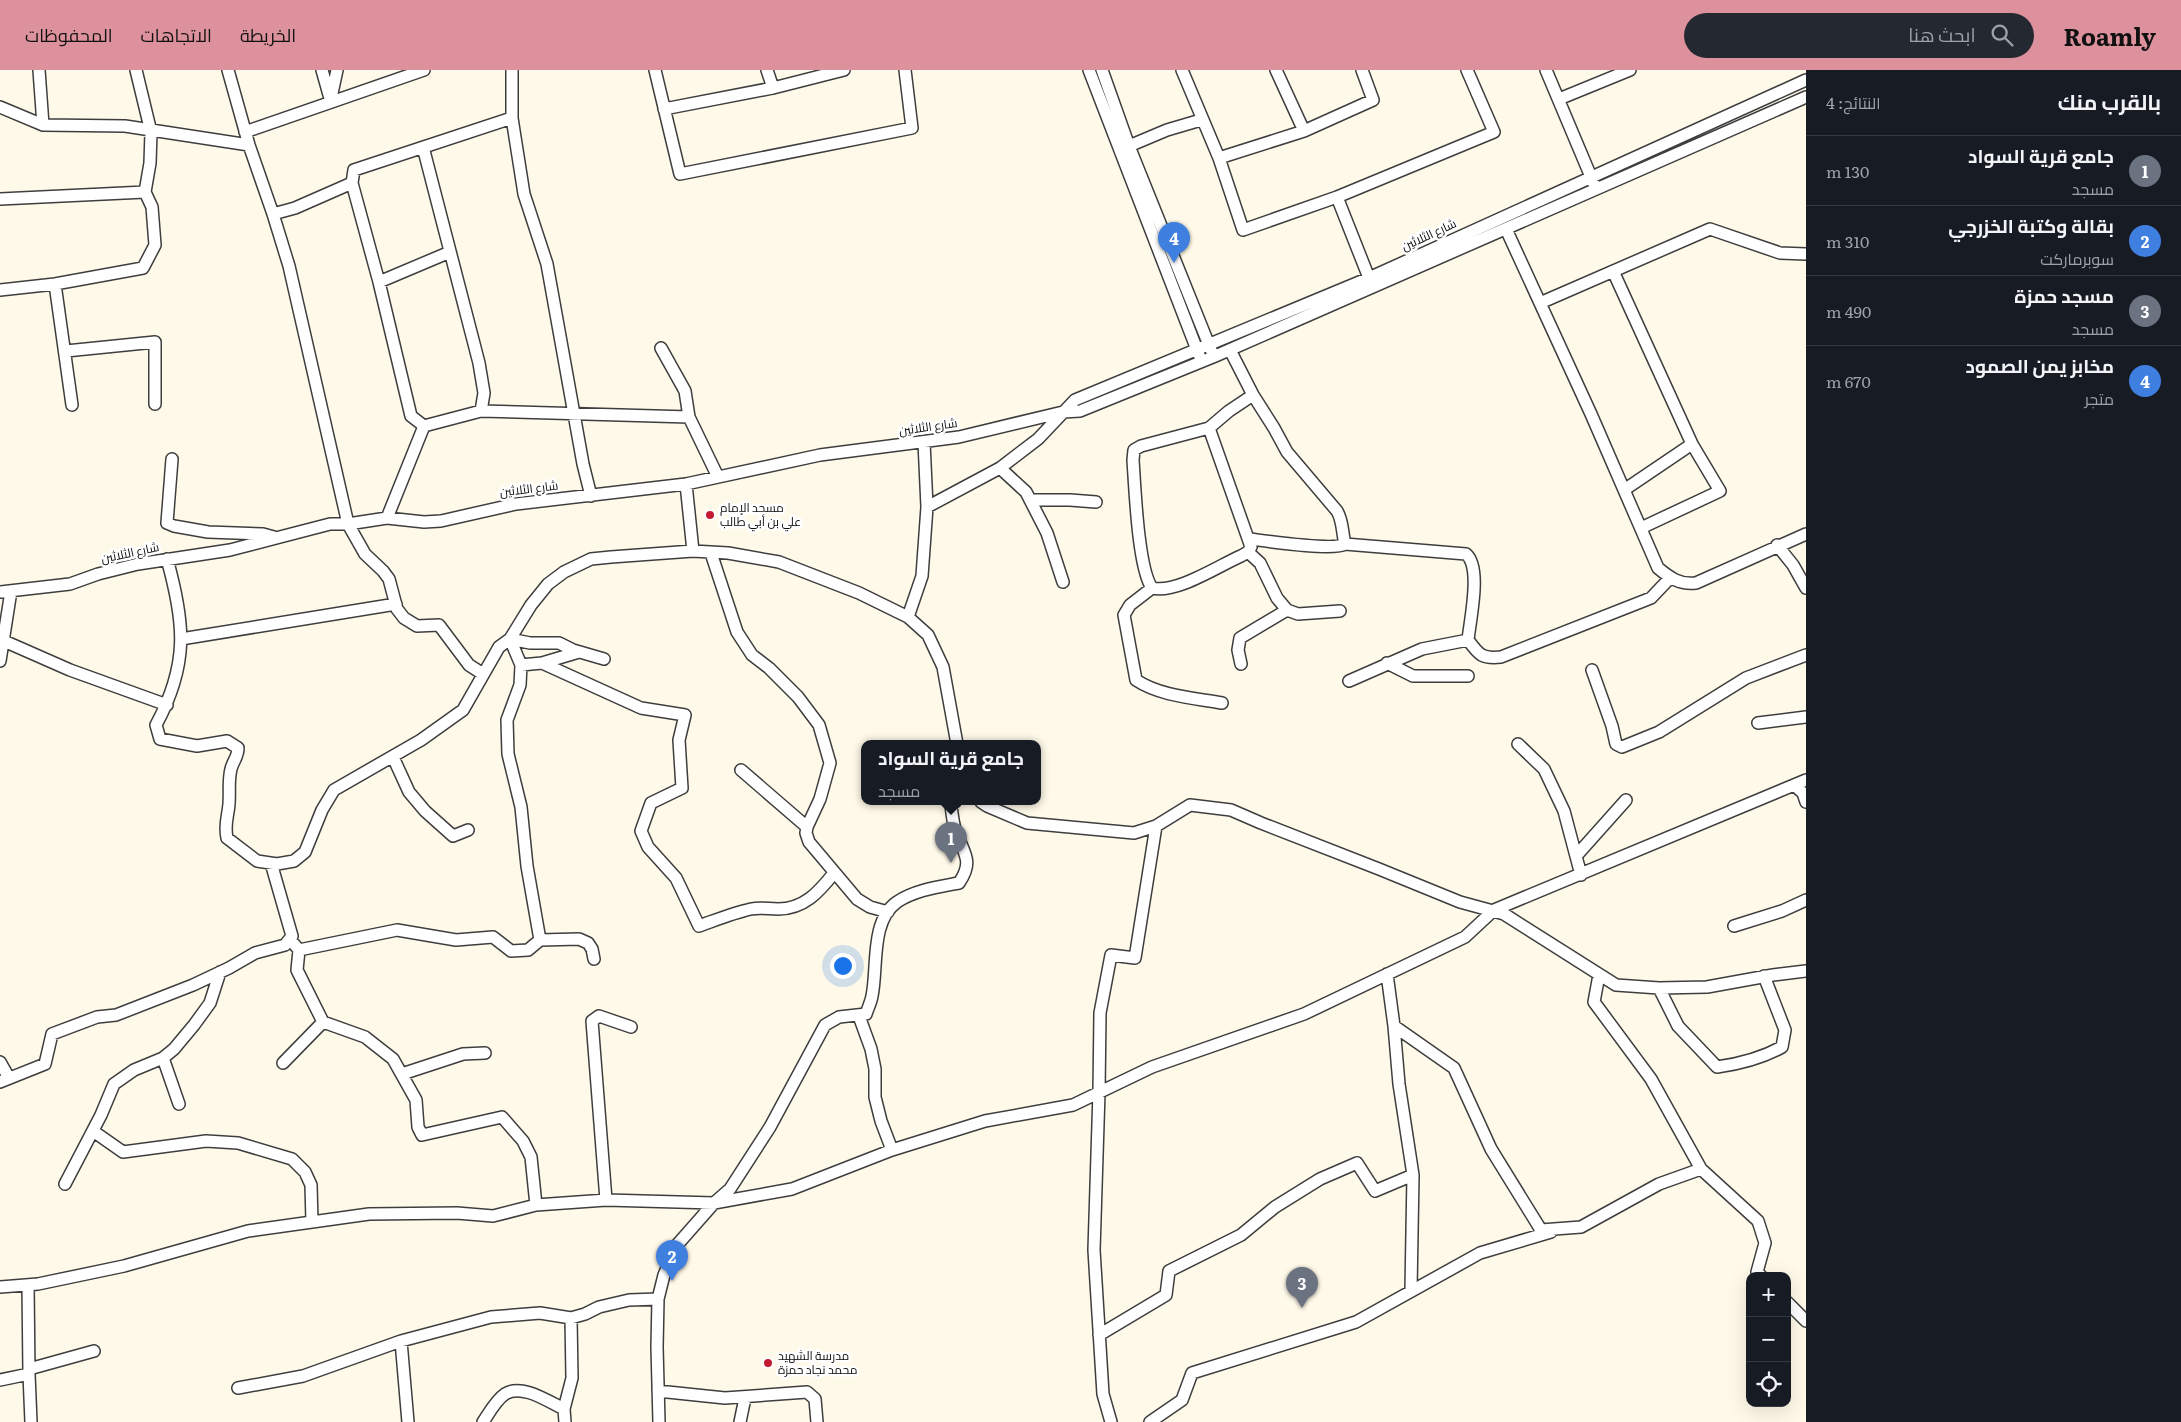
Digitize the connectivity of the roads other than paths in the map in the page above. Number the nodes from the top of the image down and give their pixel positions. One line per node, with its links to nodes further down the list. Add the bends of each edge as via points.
1 (39, 70): 29 (street)
2 (136, 70): 31 (street)
3 (228, 70): 32 (street)
4 (322, 70): 24 (street)
5 (337, 70): 24 (street)
6 (424, 70): 24 (street)
7 (512, 70): 27 (street)
8 (655, 70): 26 (street)
9 (767, 70): 21 (street)
10 (844, 70): 21 (street)
11 (906, 70): 26 (street, via 912,128 680,174)
12 (1090, 70): 55 (street)
13 (1102, 70): 34 (street)
14 (1182, 70): 28 (street)
15 (1276, 70): 30 (street)
16 (1362, 70): 30 (street, via 1373,100)
17 (1467, 70): 41 (street, via 1494,132)
18 (1546, 70): 23 (street)
19 (1630, 70): 23 (street)
20 (1806, 80): 37 (street, شارع الثلاثين)
21 (773, 88): 26 (street)
22 (1806, 97): 39 (street, شارع الثلاثين)
23 (1559, 99): 37 (street)
24 (331, 102): 32 (street)
25 (0, 107): 29 (street)
26 (664, 108)
27 (512, 118): 35 (street); 65 (street, via 524,194 547,264)
28 (1201, 120): 34 (street); 36 (street)
29 (43, 125): 31 (street, via 125,126)
30 (1304, 131): 36 (street)
31 (151, 132): 33 (street); 40 (street)
32 (245, 132): 33 (street)
33 (249, 145): 43 (street)
34 (1129, 146): 53 (street)
35 (423, 147): 38 (street, via 354,170); 45 (street)
36 (1219, 158): 41 (street, via 1243,230)
37 (1590, 177): 39 (street); 49 (street, شارع الثلاثين)
38 (352, 183): 43 (street, via 296,208); 48 (street)
39 (1596, 190): 44 (street, شارع الثلاثين)
40 (145, 192): 42 (street); 50 (street, via 152,207 155,245 143,268)
41 (1337, 197): 49 (street)
42 (0, 199)
43 (273, 214): 81 (street, via 289,266)
44 (1506, 229): 49 (street, شارع الثلاثين); 52 (street)
45 (450, 252): 48 (street); 63 (street, via 479,363 484,393)
46 (1806, 254): 47 (street, via 1780,252 1710,229)
47 (1613, 271): 52 (street); 70 (street)
48 (379, 282): 67 (street, via 411,416)
49 (1371, 282): 53 (street, شارع الثلاثين); 56 (street, شارع الثلاثين)
50 (55, 284): 51 (street); 57 (street)
51 (0, 290)
52 (1540, 303): 75 (street)
53 (1209, 345): 55 (street, شارع الثلاثين); 58 (street)
54 (661, 348): 66 (street, via 685,392)
55 (1197, 350): 59 (street); 64 (street, شارع الثلاثين, via 1075,400)
56 (1230, 350): 58 (street, شارع الثلاثين); 60 (street)
57 (66, 351): 61 (street, via 155,342); 62 (street)
58 (1214, 357): 59 (street, شارع الثلاثين)
59 (1201, 362): 64 (street, شارع الثلاثين, via 1080,411)
60 (1253, 396): 68 (street); 86 (street, via 1287,452 1337,511)
61 (155, 404)
62 (72, 405)
63 (481, 412): 65 (street); 67 (street)
64 (1063, 412): 69 (street, شارع الثلاثين, via 994,430); 72 (street, via 1038,439)
65 (574, 415): 66 (street); 76 (street)
66 (689, 417): 73 (street)
67 (424, 426): 80 (street)
68 (1209, 428): 85 (street); 94 (street, via 1134,450 1141,544)
69 (924, 442): 73 (street, شارع الثلاثين, via 820,455); 79 (street)
70 (1692, 444): 75 (street); 82 (street, via 1720,491)
71 (172, 459): 84 (street, via 167,523 208,532 262,534)
72 (1000, 468): 77 (street, via 1026,492); 79 (street)
73 (718, 477): 74 (street, شارع الثلاثين)
74 (686, 484): 76 (street, شارع الثلاثين); 88 (street)
75 (1624, 490): 82 (street)
76 (591, 496): 80 (street, شارع الثلاثين, via 502,506 441,522)
77 (1030, 500): 78 (street); 93 (street, via 1047,534)
78 (1096, 502)
79 (927, 508): 100 (street, via 922,576)
80 (387, 518): 81 (street, شارع الثلاثين)
81 (348, 524): 84 (street, شارع الثلاثين, via 330,524); 97 (street, via 365,554 389,579)
82 (1641, 528): 92 (street, via 1658,568)
83 (1806, 534): 87 (street)
84 (278, 538): 91 (street, شارع الثلاثين, via 230,550)
85 (1250, 539): 86 (street, via 1340,547); 89 (street)
86 (1345, 544): 103 (street, via 1466,554 1471,558 1475,577)
87 (1778, 545): 92 (street, via 1696,583 1685,584); 95 (street)
88 (693, 551): 90 (street); 102 (street, via 591,559 548,584)
89 (1248, 552): 94 (street, via 1175,586); 98 (street, via 1260,563 1277,598)
90 (711, 553): 100 (street, via 779,562); 132 (street, via 737,632 752,656 798,697 819,725 830,763 820,799)
91 (167, 559): 96 (street, شارع الثلاثين, via 98,574 70,584); 101 (street)
92 (1670, 578): 103 (street, via 1651,598 1501,657 1488,659 1478,653)
93 (1063, 582)
94 (1152, 588): 117 (street, via 1130,605 1124,615 1136,680 1180,696)
95 (1806, 588)
96 (5, 591): 104 (street)
97 (396, 604): 101 (street); 114 (street, via 404,618 417,626 439,625 469,665)
98 (1287, 610): 99 (street, via 1298,614); 110 (street, via 1240,638 1238,650)
99 (1340, 611)
100 (908, 616): 121 (street, via 928,635 943,667)
101 (181, 639): 118 (street, via 181,659)
102 (510, 639): 105 (street, via 559,643); 112 (street); 114 (street, via 499,647)
103 (1468, 640): 111 (street, via 1422,649)
104 (4, 641): 108 (street); 118 (street, via 70,670)
105 (580, 652): 107 (street); 109 (street)
106 (1806, 655): 113 (street, via 1746,678 1659,732 1622,747 1616,744)
107 (604, 659)
108 (0, 661)
109 (542, 664): 112 (street); 136 (street, via 641,708 684,715 679,740 682,788 651,803 641,831 648,847 676,878 699,926 752,909 768,906 778,909 802,904 815,896)
110 (1242, 664)
111 (1387, 664): 115 (street, via 1413,676); 116 (street)
112 (521, 665): 143 (street, via 520,685 507,720 508,754 521,807)
113 (1592, 670)
114 (483, 674): 123 (street, via 462,710 433,733)
115 (1468, 676)
116 (1349, 681)
117 (1222, 703)
118 (167, 704): 135 (street, via 156,725 160,739 197,746 227,741 238,748 228,784 229,804 224,825 227,838 258,860)
119 (1806, 717): 120 (street)
120 (1758, 723)
121 (956, 740)
122 (1518, 744): 134 (street, via 1544,769 1564,811)
123 (393, 757): 133 (street, via 409,792 425,811 453,836); 135 (street, via 334,790 305,852 294,861)
124 (741, 770): 132 (street)
125 (1806, 780): 126 (street)
126 (1794, 784): 128 (street); 137 (street)
127 (1626, 800): 134 (street)
128 (1806, 802)
129 (951, 805): 140 (street, via 956,831 967,856 967,871 959,883 918,892 896,903)
130 (986, 805): 131 (street, via 1027,823 1134,833)
131 (1156, 826): 139 (street, via 1190,806 1231,810 1460,902); 162 (street, via 1135,958 1111,955 1100,1013)
132 (807, 827): 136 (street, via 809,842)
133 (468, 830)
134 (1576, 856): 137 (street)
135 (271, 863): 142 (street, via 292,936)
136 (834, 873): 140 (street, via 857,899)
137 (1581, 875): 139 (street)
138 (1806, 900): 141 (street)
139 (1494, 910): 148 (street, via 1464,937); 149 (street)
140 (888, 912): 152 (street, via 879,930 872,997 866,1014)
141 (1734, 926)
142 (289, 940): 144 (street); 147 (street, via 285,945 255,953)
143 (540, 940): 144 (street, via 528,950 511,950 493,937 456,940 397,930); 145 (street, via 588,943)
144 (299, 950): 153 (street, via 297,970)
145 (594, 959)
146 (1806, 971): 150 (street)
147 (220, 972): 157 (street, via 210,1003 174,1049); 161 (street, via 116,1015 97,1017 52,1034 45,1064)
148 (1386, 974): 154 (street); 162 (street, via 1304,1014 1152,1067)
149 (1599, 975): 151 (street, via 1616,985); 166 (street, via 1594,1002 1651,1079)
150 (1764, 976): 151 (street, via 1707,987); 151 (street, via 1785,1030 1782,1047 1735,1065 1717,1068 1678,1026)
151 (1659, 988)
152 (858, 1016): 165 (street, via 872,1049 876,1097); 170 (street, via 839,1017 825,1024 770,1127 730,1189)
153 (323, 1022): 159 (street); 160 (street, via 365,1037 393,1059)
154 (1394, 1026): 167 (street); 173 (street, via 1454,1068 1492,1149 1541,1230)
155 (631, 1027): 169 (street, via 599,1016 592,1021)
156 (485, 1053): 160 (street, via 463,1054)
157 (162, 1058): 163 (street); 164 (street, via 134,1070 114,1084)
158 (0, 1062): 161 (street)
159 (284, 1063)
160 (402, 1074): 171 (street, via 416,1100 418,1127 422,1135 502,1117 523,1141 531,1156)
161 (5, 1080)
162 (1099, 1092): 165 (street, via 1073,1105 985,1121); 182 (street, via 1094,1250)
163 (179, 1104)
164 (92, 1131): 168 (street); 172 (street, via 123,1152 206,1141 238,1143 292,1159 311,1184)
165 (892, 1150): 170 (street, via 792,1188)
166 (1701, 1169): 173 (street, via 1659,1184 1581,1227); 174 (street, via 1758,1221 1765,1243)
167 (1413, 1175): 177 (street); 182 (street, via 1375,1191 1357,1163 1320,1178 1275,1207 1242,1236 1169,1271 1166,1295)
168 (65, 1184)
169 (606, 1200): 170 (street); 171 (street)
170 (714, 1203): 178 (street, via 677,1245)
171 (536, 1205): 172 (street, via 494,1216 369,1214)
172 (312, 1222): 175 (street, via 248,1231 124,1266)
173 (1562, 1228): 177 (street, via 1480,1253)
174 (1757, 1272)
175 (28, 1285): 176 (street); 185 (street)
176 (0, 1287)
177 (1411, 1290): 199 (street, via 1356,1322 1192,1373 1182,1400)
178 (658, 1299): 180 (street, via 599,1307); 188 (street)
179 (1791, 1306): 181 (street)
180 (571, 1318): 183 (street, via 540,1313 491,1317); 190 (street, via 572,1378)
181 (1806, 1322)
182 (1099, 1335): 198 (street, via 1103,1394)
183 (401, 1341): 187 (street, via 303,1376); 192 (street)
184 (94, 1351): 185 (street)
185 (29, 1371): 186 (street); 191 (street)
186 (0, 1380)
187 (238, 1388)
188 (658, 1391): 189 (street); 195 (street)
189 (745, 1398): 196 (street); 197 (street, via 807,1392 815,1399)
190 (564, 1409): 193 (street, via 524,1391 512,1391 502,1397); 194 (street)
191 (31, 1422)
192 (408, 1422)
193 (482, 1422)
194 (565, 1422)
195 (660, 1422)
196 (740, 1422)
197 (817, 1422)
198 (1111, 1422)
199 (1150, 1422)

